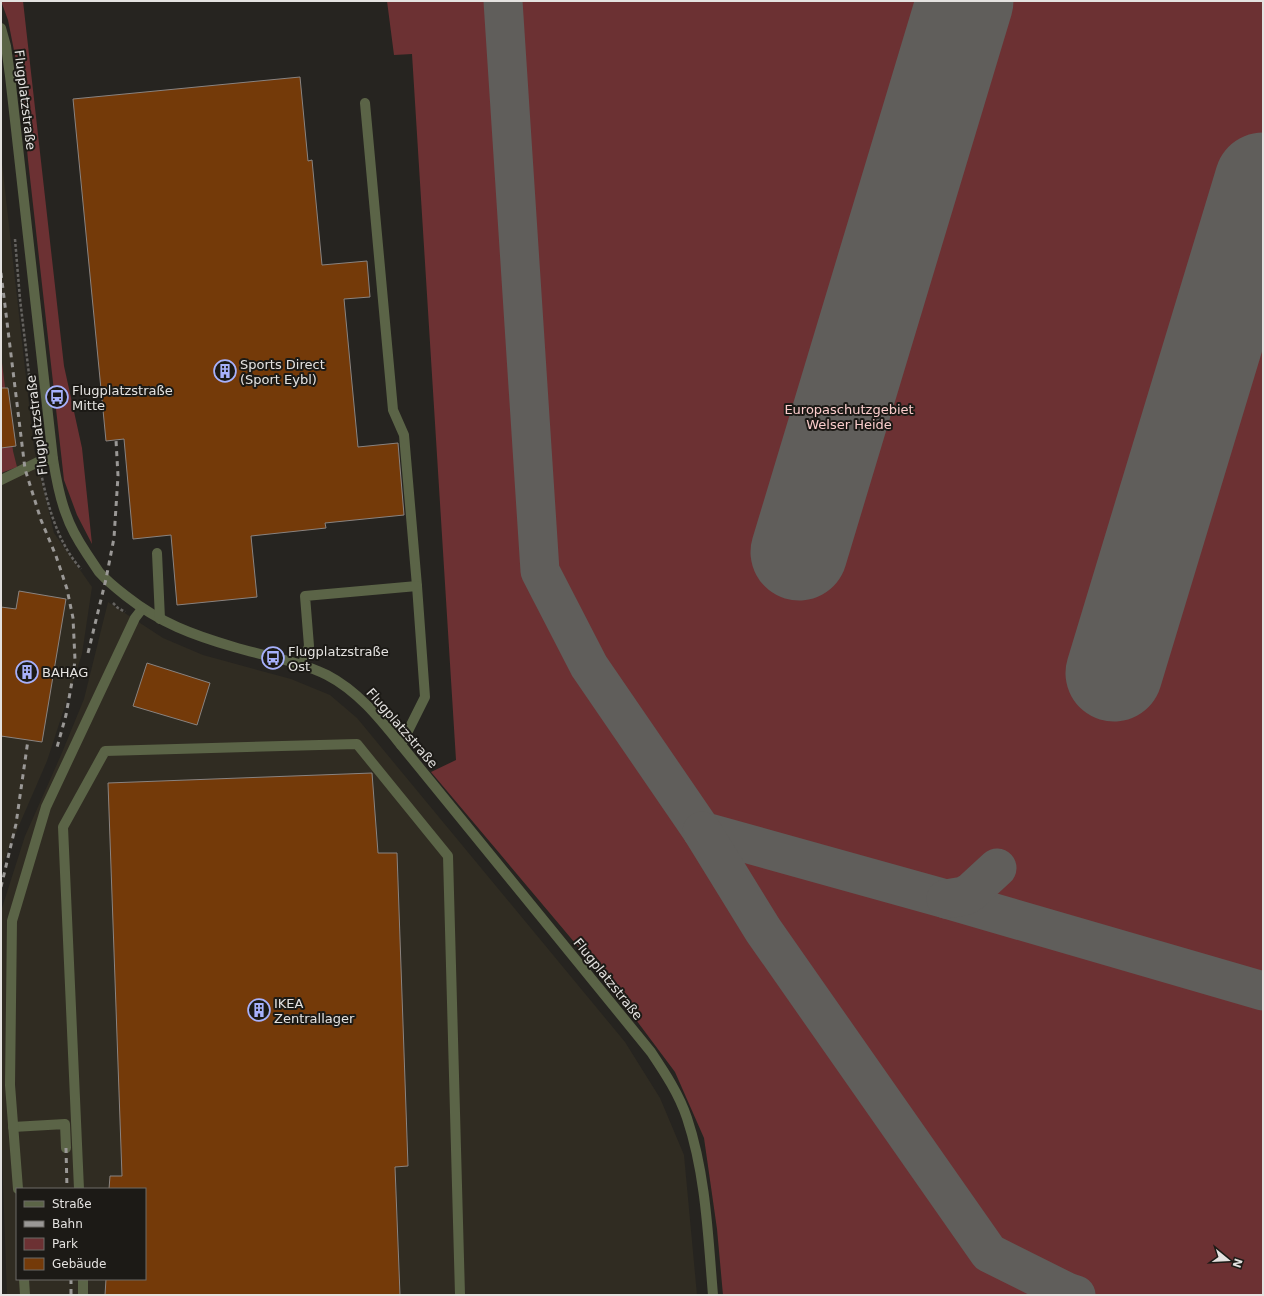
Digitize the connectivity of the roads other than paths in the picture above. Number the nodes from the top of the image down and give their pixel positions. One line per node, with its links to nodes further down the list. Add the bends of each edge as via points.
1 (1, 28): 3 (street, Flugplatzstraße, via 10,76)
2 (365, 104): 6 (street, via 393,410 404,435)
3 (53, 459): 4 (street, via 38,462); 7 (street, Flugplatzstraße, via 66,515 78,540 99,572)
4 (1, 480)
5 (156, 553): 8 (street)
6 (417, 586): 9 (street, via 305,596 309,646); 10 (street, via 425,697)
7 (142, 609): 8 (street, Flugplatzstraße); 11 (street, via 135,618 46,807 12,921 10,1085)
8 (160, 619): 9 (street, Flugplatzstraße, via 236,648)
9 (302, 666): 10 (street, Flugplatzstraße, via 327,675 348,688 373,711)
10 (401, 745): 20 (street, Flugplatzstraße, via 651,1052 672,1085 687,1117 697,1151)
11 (13, 1126): 12 (street, via 65,1124); 13 (street)
12 (66, 1148)
13 (18, 1188)
14 (79, 1188): 19 (street, via 63,828 106,750 357,744 448,856)
15 (24, 1280): 17 (street)
16 (83, 1280): 18 (street)
17 (25, 1295)
18 (84, 1295)
19 (460, 1295)
20 (713, 1295)

